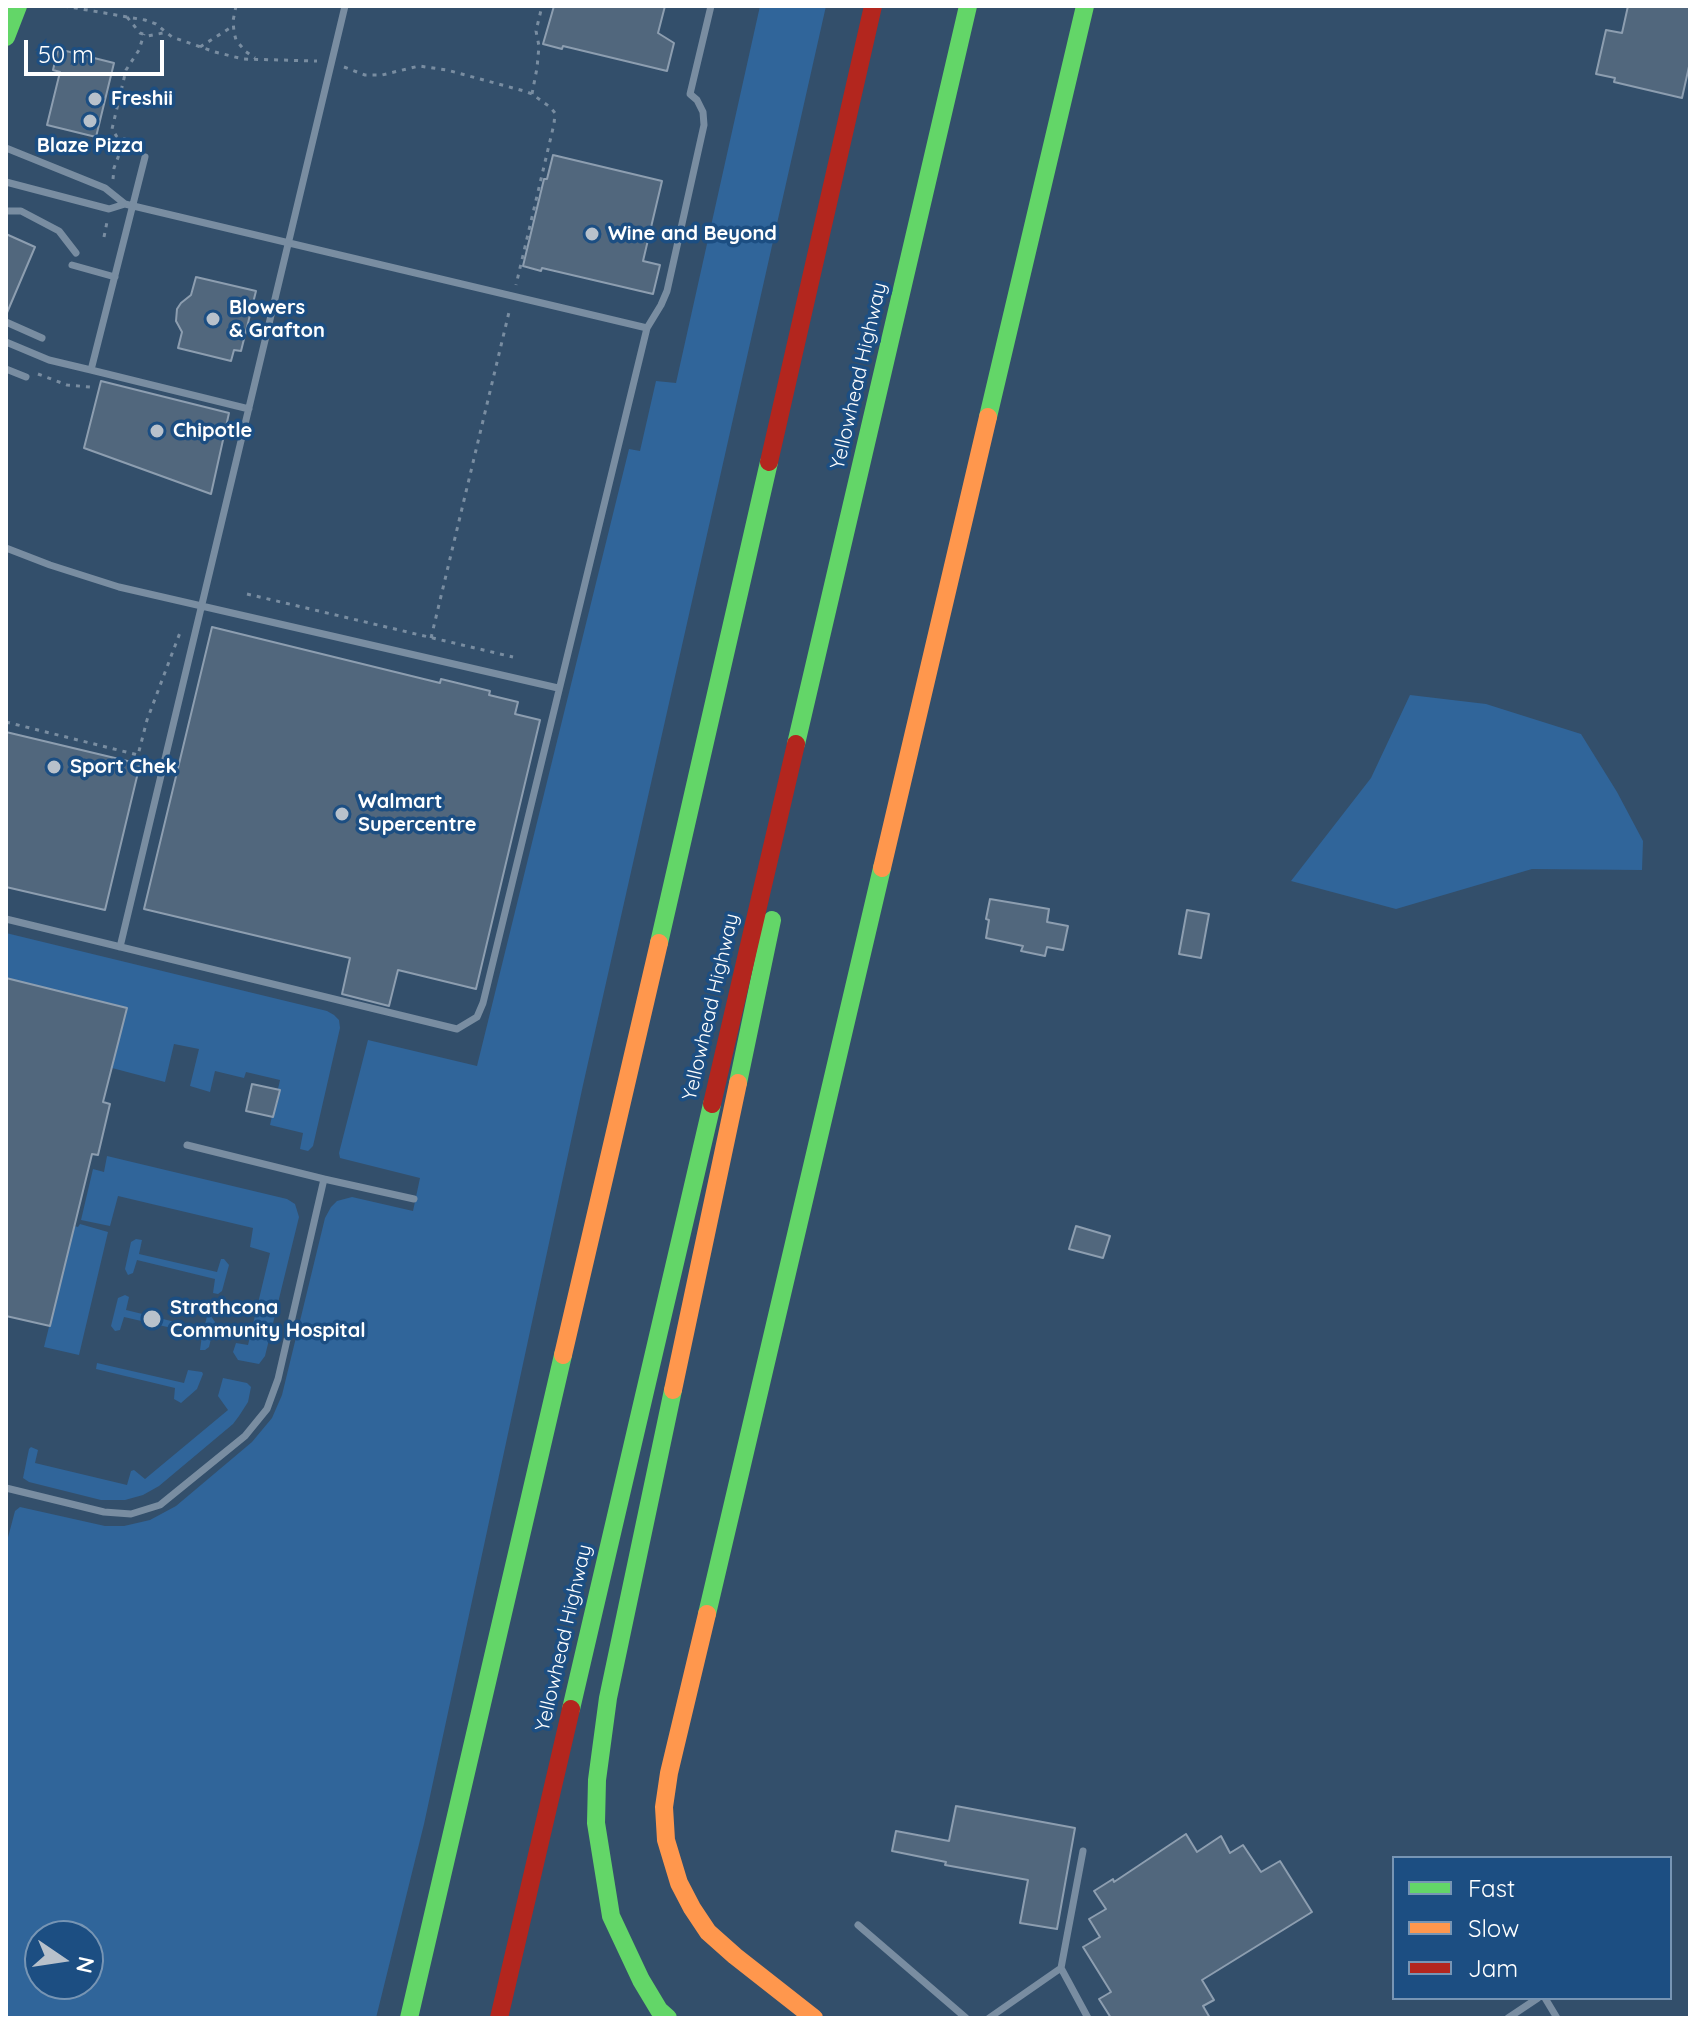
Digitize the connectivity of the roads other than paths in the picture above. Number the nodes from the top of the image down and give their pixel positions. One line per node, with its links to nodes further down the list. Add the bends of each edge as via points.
1 (18, 6): 7 (main road)
2 (345, 6): 13 (lane)
3 (711, 6): 18 (lane, via 690,94 703,112 704,125 667,291)
4 (873, 6): 40 (main road)
5 (968, 6): 28 (main road, Yellowhead Highway)
6 (1085, 6): 43 (main road, via 664,1807 666,1840 679,1883 708,1932)
7 (6, 37)
8 (6, 148): 11 (lane, via 111,192)
9 (145, 157): 11 (lane)
10 (6, 182): 11 (lane, via 109,209)
11 (129, 205): 13 (lane); 16 (lane)
12 (6, 211): 14 (lane, via 21,211 59,231)
13 (288, 243): 18 (lane); 24 (lane)
14 (76, 253)
15 (72, 265): 16 (lane)
16 (115, 277): 22 (lane)
17 (6, 322): 19 (lane)
18 (647, 328): 27 (lane)
19 (42, 338)
20 (6, 342): 22 (lane)
21 (6, 369): 23 (lane)
22 (91, 370): 24 (lane)
23 (28, 373)
24 (249, 409): 26 (lane)
25 (6, 548): 26 (lane, via 119,587)
26 (202, 605): 27 (lane); 30 (lane)
27 (558, 688): 30 (lane, via 483,1003 469,1023 457,1029)
28 (798, 732): 41 (main road, Yellowhead Highway); 42 (main road, via 775,906 608,1698 598,1768 596,1823 611,1916 641,1980)
29 (6, 919): 30 (lane)
30 (120, 947)
31 (187, 1145): 32 (lane)
32 (324, 1179): 33 (lane); 34 (lane, via 278,1379 267,1409 245,1436 160,1505 131,1514)
33 (414, 1199)
34 (6, 1488)
35 (1083, 1851): 37 (lane)
36 (858, 1925): 44 (lane)
37 (1061, 1968): 45 (lane); 46 (lane)
38 (1535, 2000): 47 (lane)
39 (1546, 2000): 48 (lane)
40 (409, 2018)
41 (499, 2018)
42 (668, 2018)
43 (814, 2018)
44 (966, 2018)
45 (989, 2018)
46 (1088, 2018)
47 (1508, 2018)
48 (1557, 2018)

